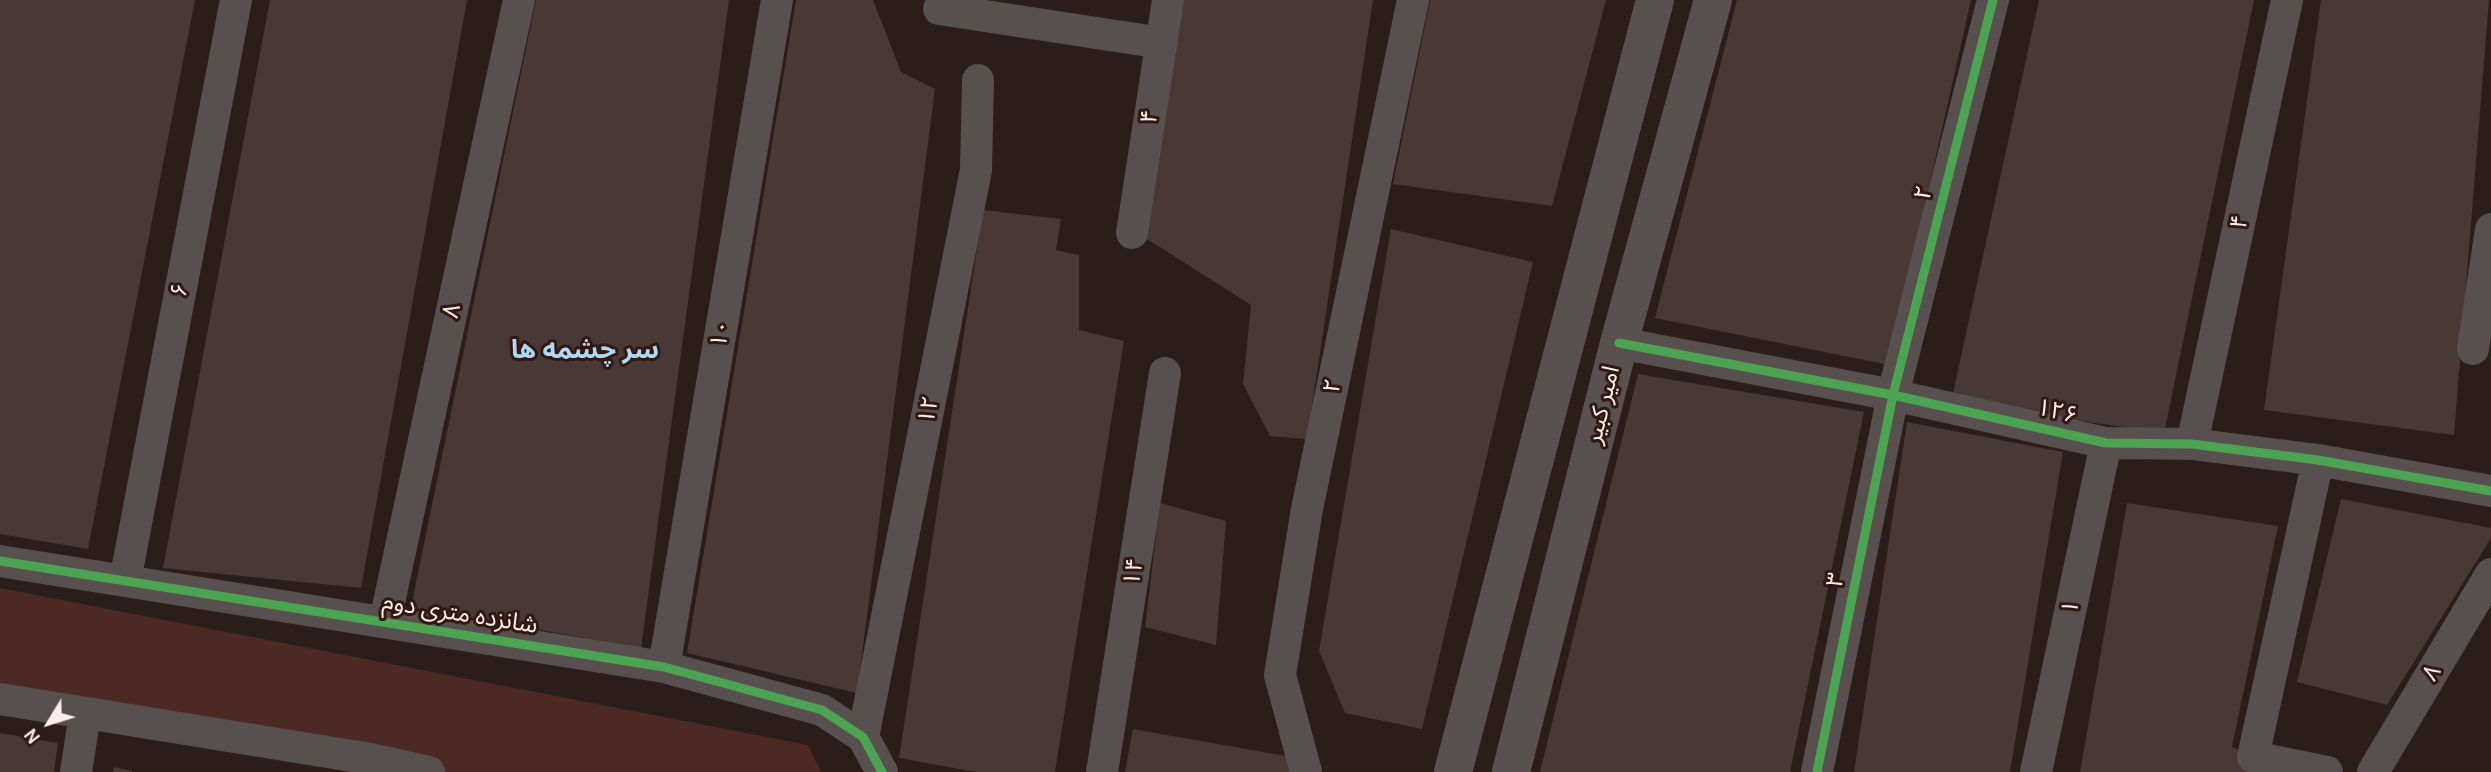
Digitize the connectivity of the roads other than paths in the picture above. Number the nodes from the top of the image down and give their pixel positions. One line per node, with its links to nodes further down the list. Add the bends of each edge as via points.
1 (236, 0): 25 (street, ۶)
2 (519, 0): 26 (street, ۸)
3 (777, 0): 27 (street, ۱۰)
4 (1168, 0): 11 (street, ۴)
5 (1413, 0): 36 (street, ۲, via 1307,509 1280,676)
6 (1655, 0): 37 (main road)
7 (1713, 0): 15 (main road, امیر کبیر)
8 (1993, 0): 18 (street, ۲)
9 (2287, 0): 20 (street, ۴)
10 (939, 9): 11 (street)
11 (1162, 43): 14 (street, ۴)
12 (978, 80): 30 (street, ۱۲, via 976,170)
13 (2491, 229): 16 (street)
14 (1132, 233)
15 (1619, 343): 18 (street, ۱۲۶); 38 (main road, امیر کبیر)
16 (2473, 349)
17 (1165, 373): 35 (street, ۱۴)
18 (1893, 395): 19 (street, ۱۲۶); 39 (street, ۳)
19 (2106, 443): 20 (street, ۱۲۶); 40 (street, ۱)
20 (2192, 444): 21 (street, ۱۲۶)
21 (2318, 460): 22 (street, ۱۲۶); 41 (street, via 2253,757)
22 (2491, 491)
23 (0, 561): 25 (street, شانزده متری دوم)
24 (2491, 574): 42 (street, ۸)
25 (125, 581): 26 (street, شانزده متری دوم)
26 (385, 621): 27 (street, شانزده متری دوم)
27 (664, 667): 30 (street, شانزده متری دوم, via 822,710)
28 (0, 699): 29 (street)
29 (85, 714): 31 (street); 32 (street)
30 (863, 737): 34 (street, شانزده متری دوم)
31 (370, 766): 33 (street)
32 (76, 772)
33 (429, 772)
34 (882, 772)
35 (1102, 772)
36 (1306, 772)
37 (1453, 772)
38 (1511, 772)
39 (1816, 772)
40 (2036, 772)
41 (2326, 772)
42 (2373, 772)

